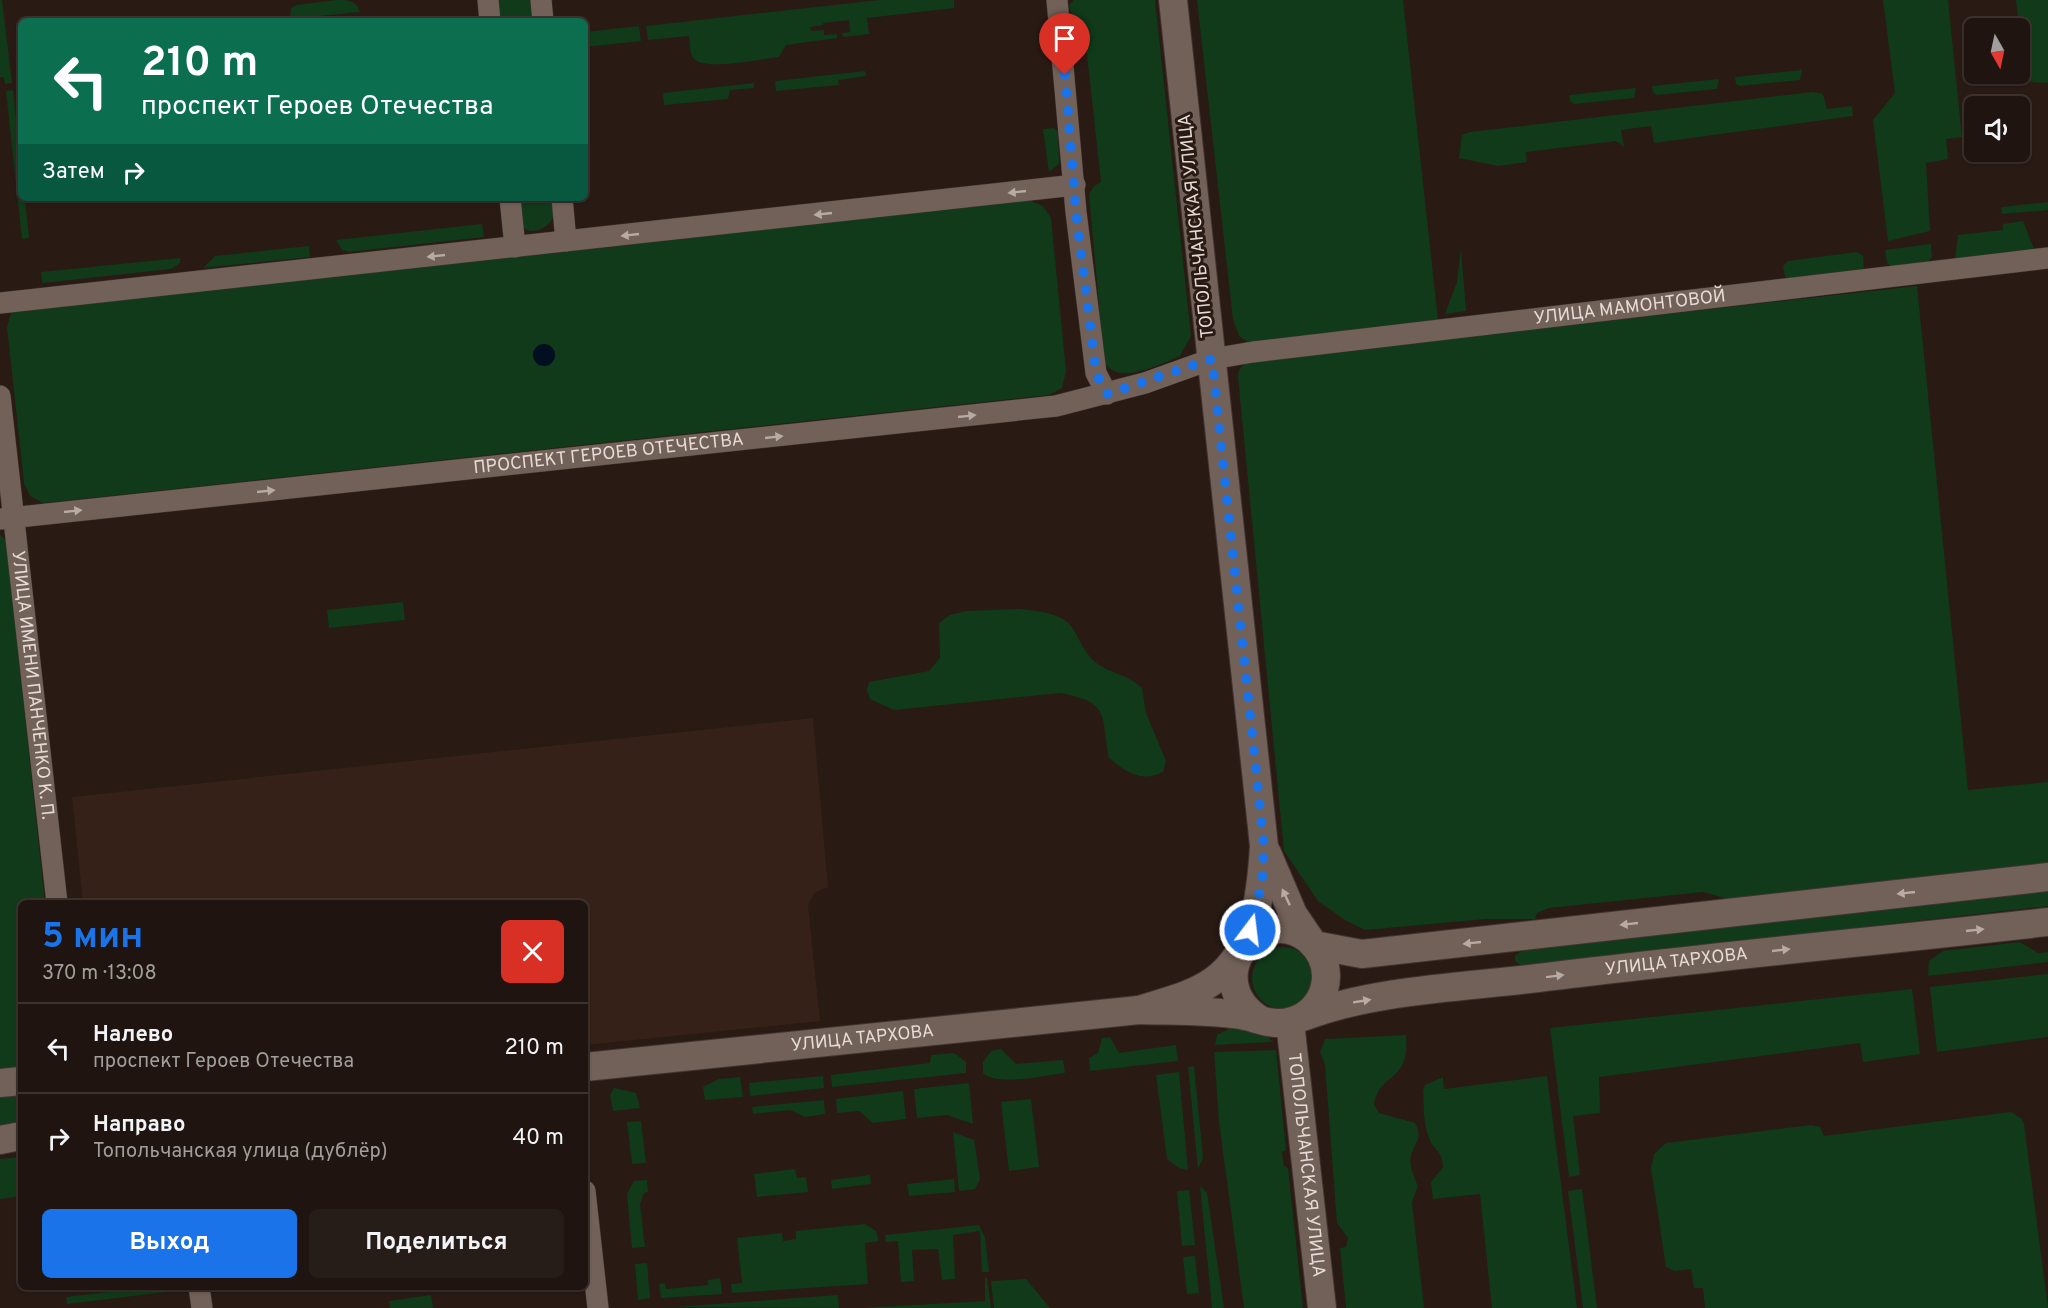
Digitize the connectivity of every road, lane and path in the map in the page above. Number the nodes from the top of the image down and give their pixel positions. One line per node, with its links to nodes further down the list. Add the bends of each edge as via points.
1 (488, 0): 5 (street)
2 (541, 0): 6 (street)
3 (1058, 0): 7 (street)
4 (1173, 0): 14 (main road, ТОПОЛЬЧАНСКАЯ УЛИЦА)
5 (490, 18)
6 (543, 18)
7 (1075, 185): 10 (street, one-way to 10); 15 (street, via 1096,373)
8 (510, 201): 11 (street)
9 (562, 201): 10 (street)
10 (566, 242): 11 (street)
11 (515, 247): 13 (street, one-way to 13)
12 (2048, 258): 14 (street, УЛИЦА МАМОНТОВОЙ)
13 (0, 303)
14 (1212, 359): 15 (street, ПРОСПЕКТ ГЕРОЕВ ОТЕЧЕСТВА); 18 (main road, ТОПОЛЬЧАНСКАЯ УЛИЦА)
15 (1107, 394): 17 (street, ПРОСПЕКТ ГЕРОЕВ ОТЕЧЕСТВА, one-way to 15, via 1056,406)
16 (0, 396): 17 (street, УЛИЦА ИМЕНИ ПАНЧЕНКО К. П.)
17 (7, 518): 20 (street, УЛИЦА ИМЕНИ ПАНЧЕНКО К. П.)
18 (1264, 846): 23 (main road, ТОПОЛЬЧАНСКАЯ УЛИЦА, one-way to 18, via 1293,914); 24 (main road, ТОПОЛЬЧАНСКАЯ УЛИЦА, via 1258,902)
19 (2048, 877): 22 (main road, one-way to 22)
20 (57, 900)
21 (2048, 922): 25 (main road, УЛИЦА ТАРХОВА, one-way to 21)
22 (1502, 940): 23 (main road, one-way to 23, via 1381,953 1346,952); 25 (main road)
23 (1314, 945): 24 (main road, via 1295,933 1273,931 1253,939); 28 (main road, via 1324,962 1326,982 1320,1001)
24 (1239, 955): 26 (main road, УЛИЦА ТАРХОВА, via 1221,975 1199,989); 27 (main road, via 1233,975 1237,996)
25 (1507, 982): 28 (main road, УЛИЦА ТАРХОВА, one-way to 25, via 1350,1003)
26 (1139, 1010): 27 (main road, УЛИЦА ТАРХОВА); 29 (main road, УЛИЦА ТАРХОВА)
27 (1259, 1019): 28 (main road, via 1277,1023)
28 (1298, 1019): 38 (main road, ТОПОЛЬЧАНСКАЯ УЛИЦА)
29 (588, 1067)
30 (18, 1081): 31 (main road)
31 (0, 1083)
32 (18, 1137): 33 (main road)
33 (0, 1140)
34 (588, 1218): 37 (street)
35 (199, 1290): 36 (street)
36 (202, 1308)
37 (598, 1308)
38 (1322, 1308)

